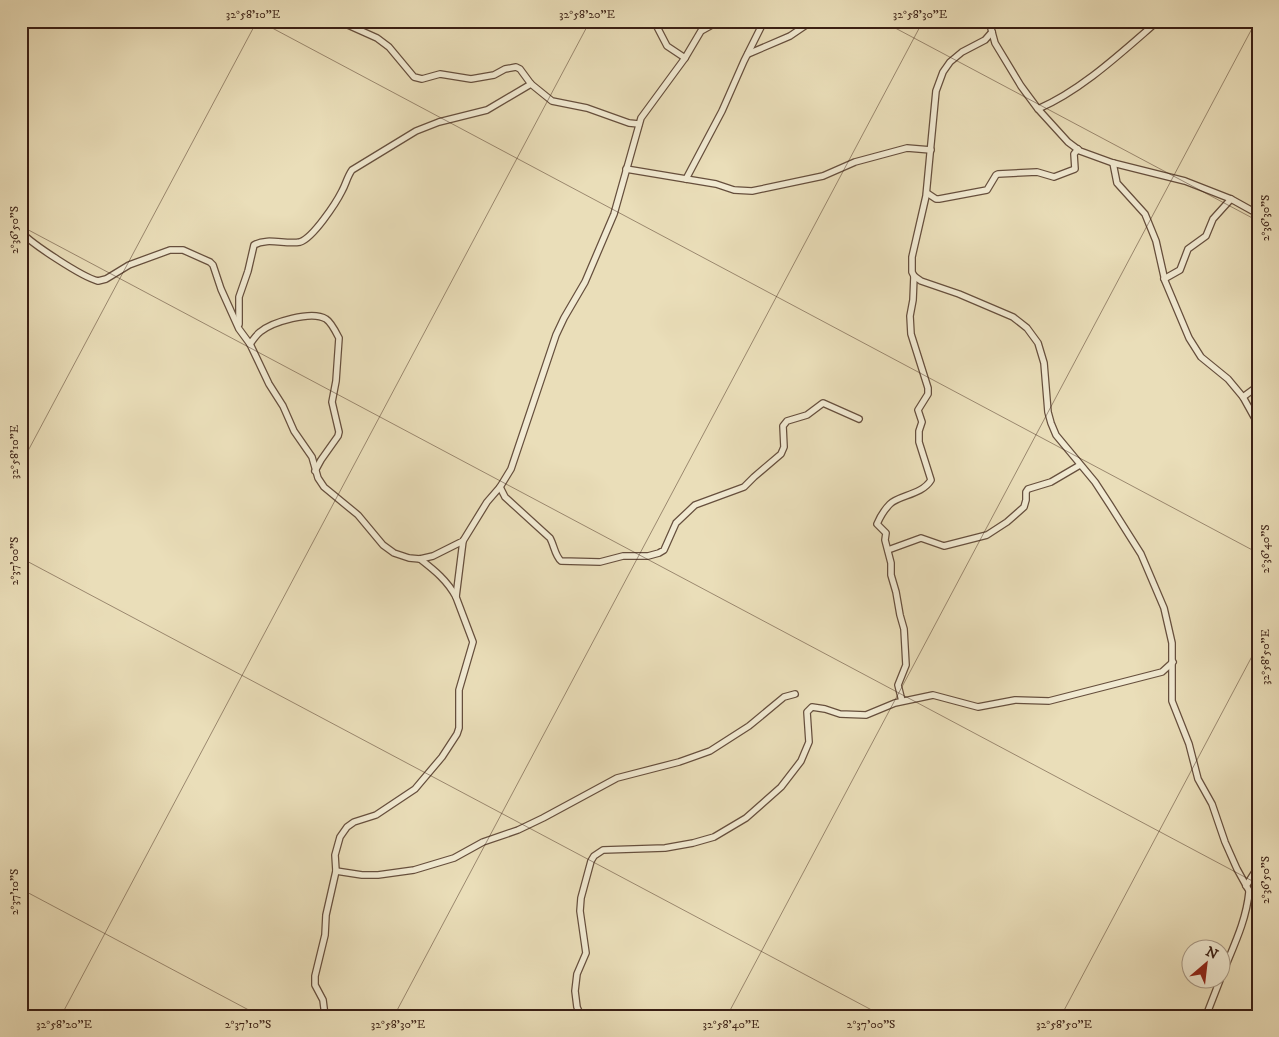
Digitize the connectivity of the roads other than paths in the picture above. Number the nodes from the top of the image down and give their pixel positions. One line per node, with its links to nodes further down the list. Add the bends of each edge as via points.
1 (345, 21): 11 (street, via 389,47 418,79 440,74 471,79 516,67)
2 (654, 21): 10 (street, via 667,46)
3 (718, 21): 10 (street, via 702,31)
4 (764, 21): 9 (street)
5 (812, 21): 9 (street, via 790,36)
6 (989, 21): 8 (street)
7 (1158, 21): 12 (street, via 1098,72)
8 (992, 32): 12 (street, via 1006,62); 15 (street, via 985,40 956,56 943,72 934,99)
9 (748, 54): 18 (street)
10 (685, 58): 13 (street)
11 (531, 84): 13 (street, via 556,102); 25 (street, via 487,110 439,122 416,132 352,170 327,216 304,240 254,245 239,297)
12 (1038, 109): 14 (street)
13 (639, 124): 17 (street)
14 (1078, 149): 16 (street); 19 (street, via 1074,154 1075,169 1059,176 1037,172 998,174 986,190 939,199)
15 (931, 150): 18 (street, via 907,148 855,162 823,176 752,191); 19 (street)
16 (1114, 164): 20 (street, via 1186,181); 24 (street, via 1117,184 1145,214 1156,242)
17 (626, 169): 18 (street); 33 (street, via 610,222 585,282 556,335 520,445)
18 (686, 180)
19 (927, 193): 23 (street, via 912,257)
20 (1231, 199): 21 (street); 24 (street, via 1213,219 1206,236 1186,252 1180,270)
21 (1258, 214)
22 (21, 232): 25 (street, via 55,257 98,281 170,250 195,254 213,265)
23 (914, 276): 31 (street, via 1013,317 1032,334 1042,354 1050,423); 35 (street, via 911,334 928,388 918,410 922,422 918,435 931,480 918,491 890,503 880,518 878,525 885,532)
24 (1164, 279): 28 (street, via 1189,338 1202,357 1228,379)
25 (239, 329): 26 (street)
26 (250, 344): 32 (street, via 294,431 312,458); 32 (street, via 264,329 314,314 327,319 336,333 336,381 332,402 339,432)
27 (1258, 386): 28 (street)
28 (1242, 397): 30 (street)
29 (859, 419): 33 (street, via 823,402 807,415 787,422 783,426 781,454 744,487 695,505 676,523 664,550 648,556 623,556 600,562 561,561 550,538 505,497)
30 (1258, 424)
31 (1080, 465): 35 (street, via 1051,482 1028,489 1024,507 987,535 944,546 921,538); 38 (street, via 1095,482 1141,554 1164,608)
32 (315, 471): 36 (street, via 324,487 358,515 383,545 394,553)
33 (500, 487): 34 (street)
34 (463, 541): 36 (street); 37 (street)
35 (888, 550): 40 (street, via 904,629 906,665 898,685)
36 (420, 559): 37 (street, via 450,586)
37 (456, 597): 42 (street, via 473,642 459,690 457,734 415,789 376,815 347,827 336,849)
38 (1173, 662): 40 (street, via 1162,672 1049,701 1015,700 978,707 933,695); 43 (street, via 1172,701 1190,744 1198,779)
39 (795, 694): 42 (street, via 784,697 749,726 710,751 617,778 543,818 483,842 454,858 414,870 378,875)
40 (902, 701): 48 (street, via 866,715 840,714 818,707 809,709 806,718 809,742 794,772 746,818 714,837 665,848 604,850 594,856 580,898 586,953 575,991)
41 (1258, 866): 43 (street)
42 (336, 871): 47 (street, via 315,976)
43 (1248, 889): 44 (street); 45 (street, via 1246,915)
44 (1258, 907)
45 (1232, 952)
46 (1216, 990): 49 (street)
47 (325, 1016)
48 (581, 1016)
49 (1206, 1016)

